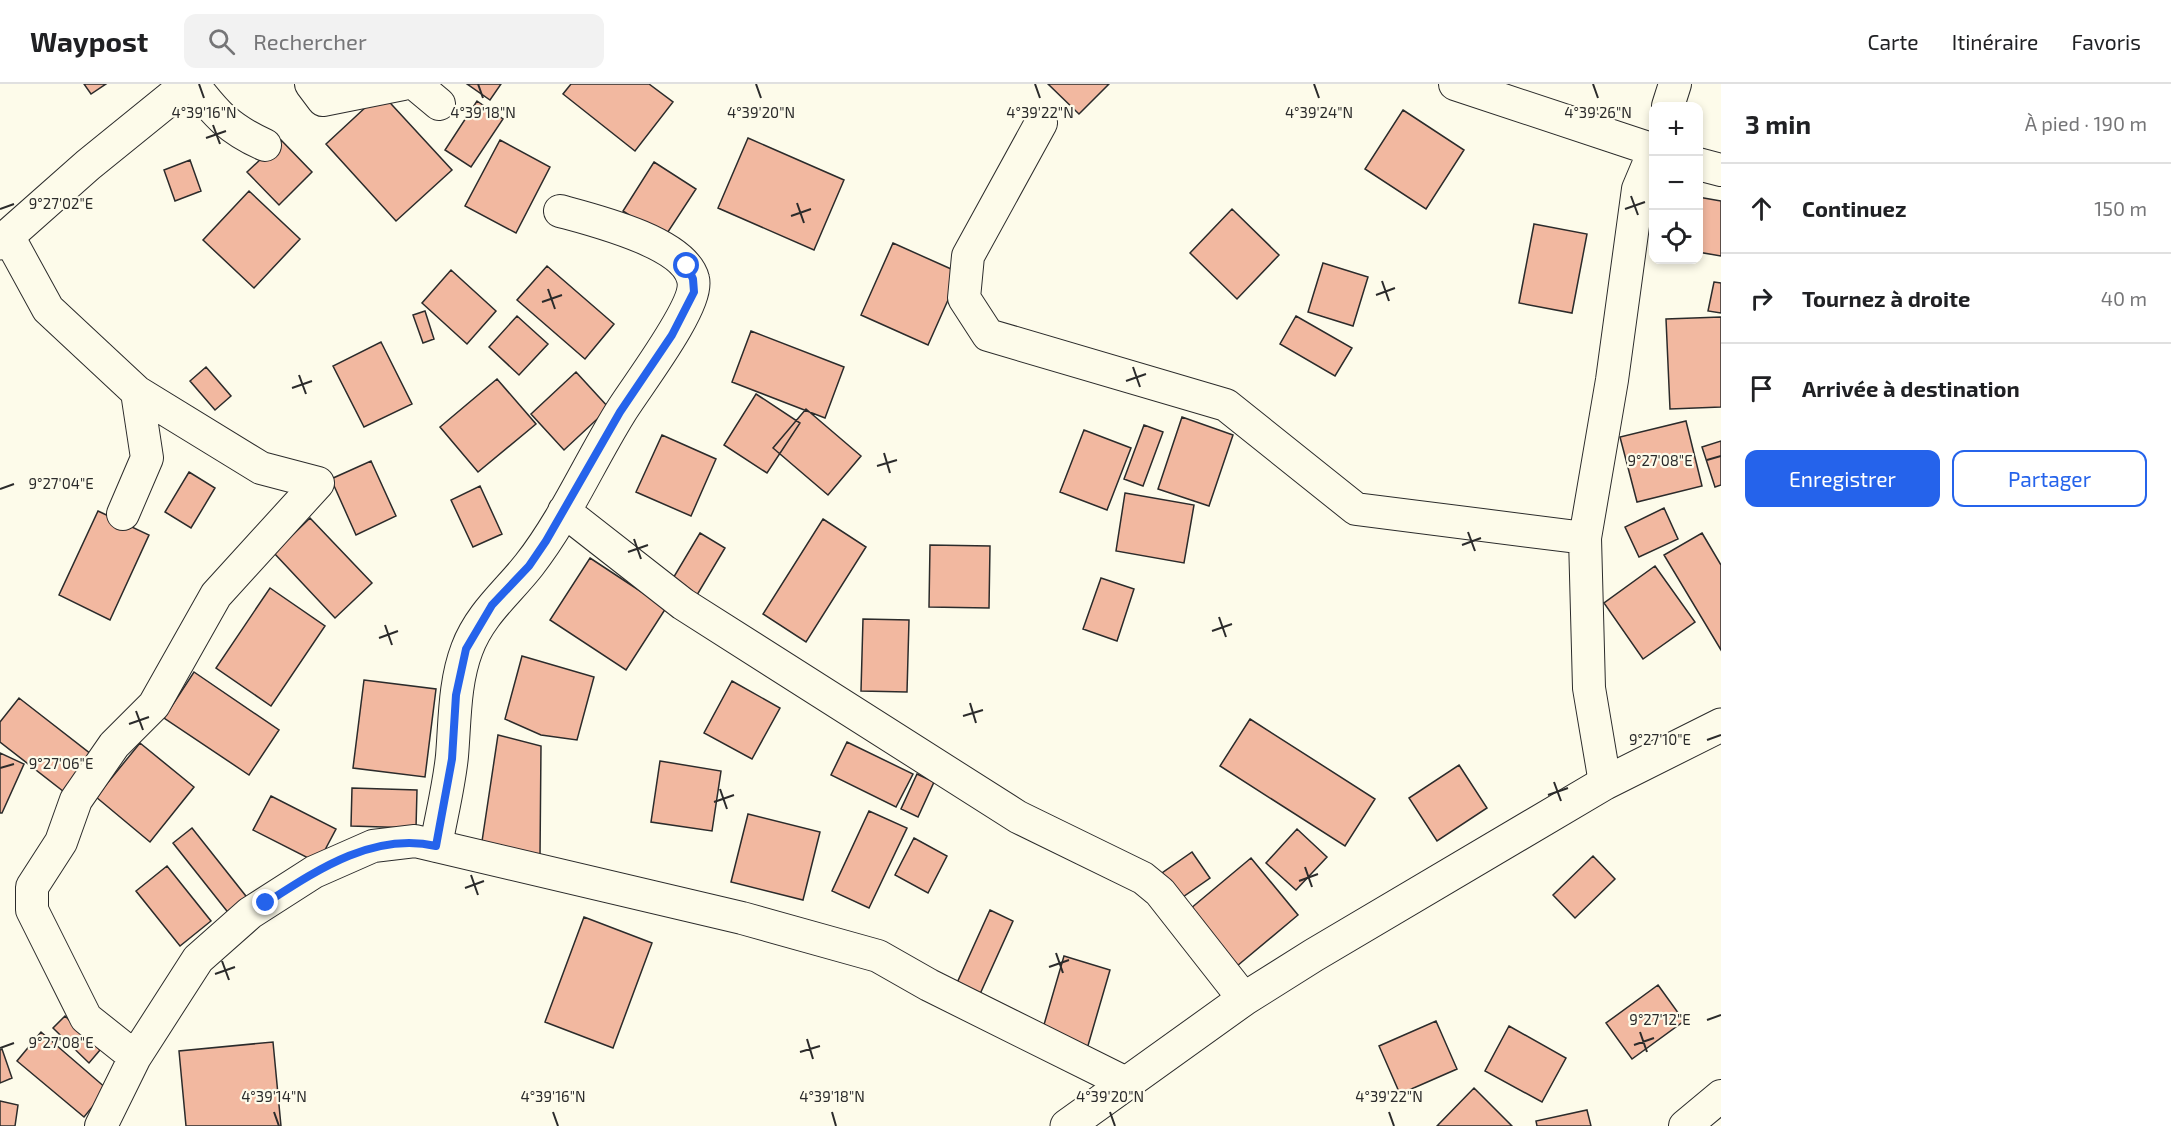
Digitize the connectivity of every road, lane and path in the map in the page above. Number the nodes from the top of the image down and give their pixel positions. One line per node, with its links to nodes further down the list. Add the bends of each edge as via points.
1 (188, 84): 17 (main road)
2 (193, 84): 11 (street, via 215,112 239,133)
3 (311, 84): 4 (street, via 323,100)
4 (403, 84)
5 (415, 84): 9 (street)
6 (1455, 84): 12 (street)
7 (1675, 84): 8 (street)
8 (1669, 102)
9 (439, 104)
10 (1041, 123): 21 (street, via 968,256 964,298 988,335 1226,405 1356,509)
11 (265, 145)
12 (1649, 149)
13 (1651, 156): 21 (street, via 1638,189)
14 (1703, 165): 15 (street)
15 (1721, 170)
16 (560, 211): 19 (street, via 620,227 655,243 687,266 694,292 672,335 620,412)
17 (4, 239): 18 (street, via 48,309)
18 (137, 392): 20 (street, via 147,458); 26 (street, via 261,468 318,483 216,595 154,705 114,745 76,800 61,842 32,887 32,910 86,1018)
19 (564, 511): 24 (street, via 529,566 492,605 466,649); 25 (street, via 683,604 1008,811 1143,878 1160,892)
20 (123, 514)
21 (1586, 538): 23 (street, via 1589,688)
22 (1721, 725): 23 (main road)
23 (1605, 783): 25 (main road)
24 (436, 846): 26 (street, via 415,841 373,846 314,872 250,914 198,959); 27 (street, via 742,918 878,956)
25 (1244, 999): 27 (main road)
26 (135, 1057): 29 (street)
27 (1126, 1083): 30 (main road)
28 (1721, 1096): 31 (street)
29 (102, 1126)
30 (1067, 1126)
31 (1685, 1126)

